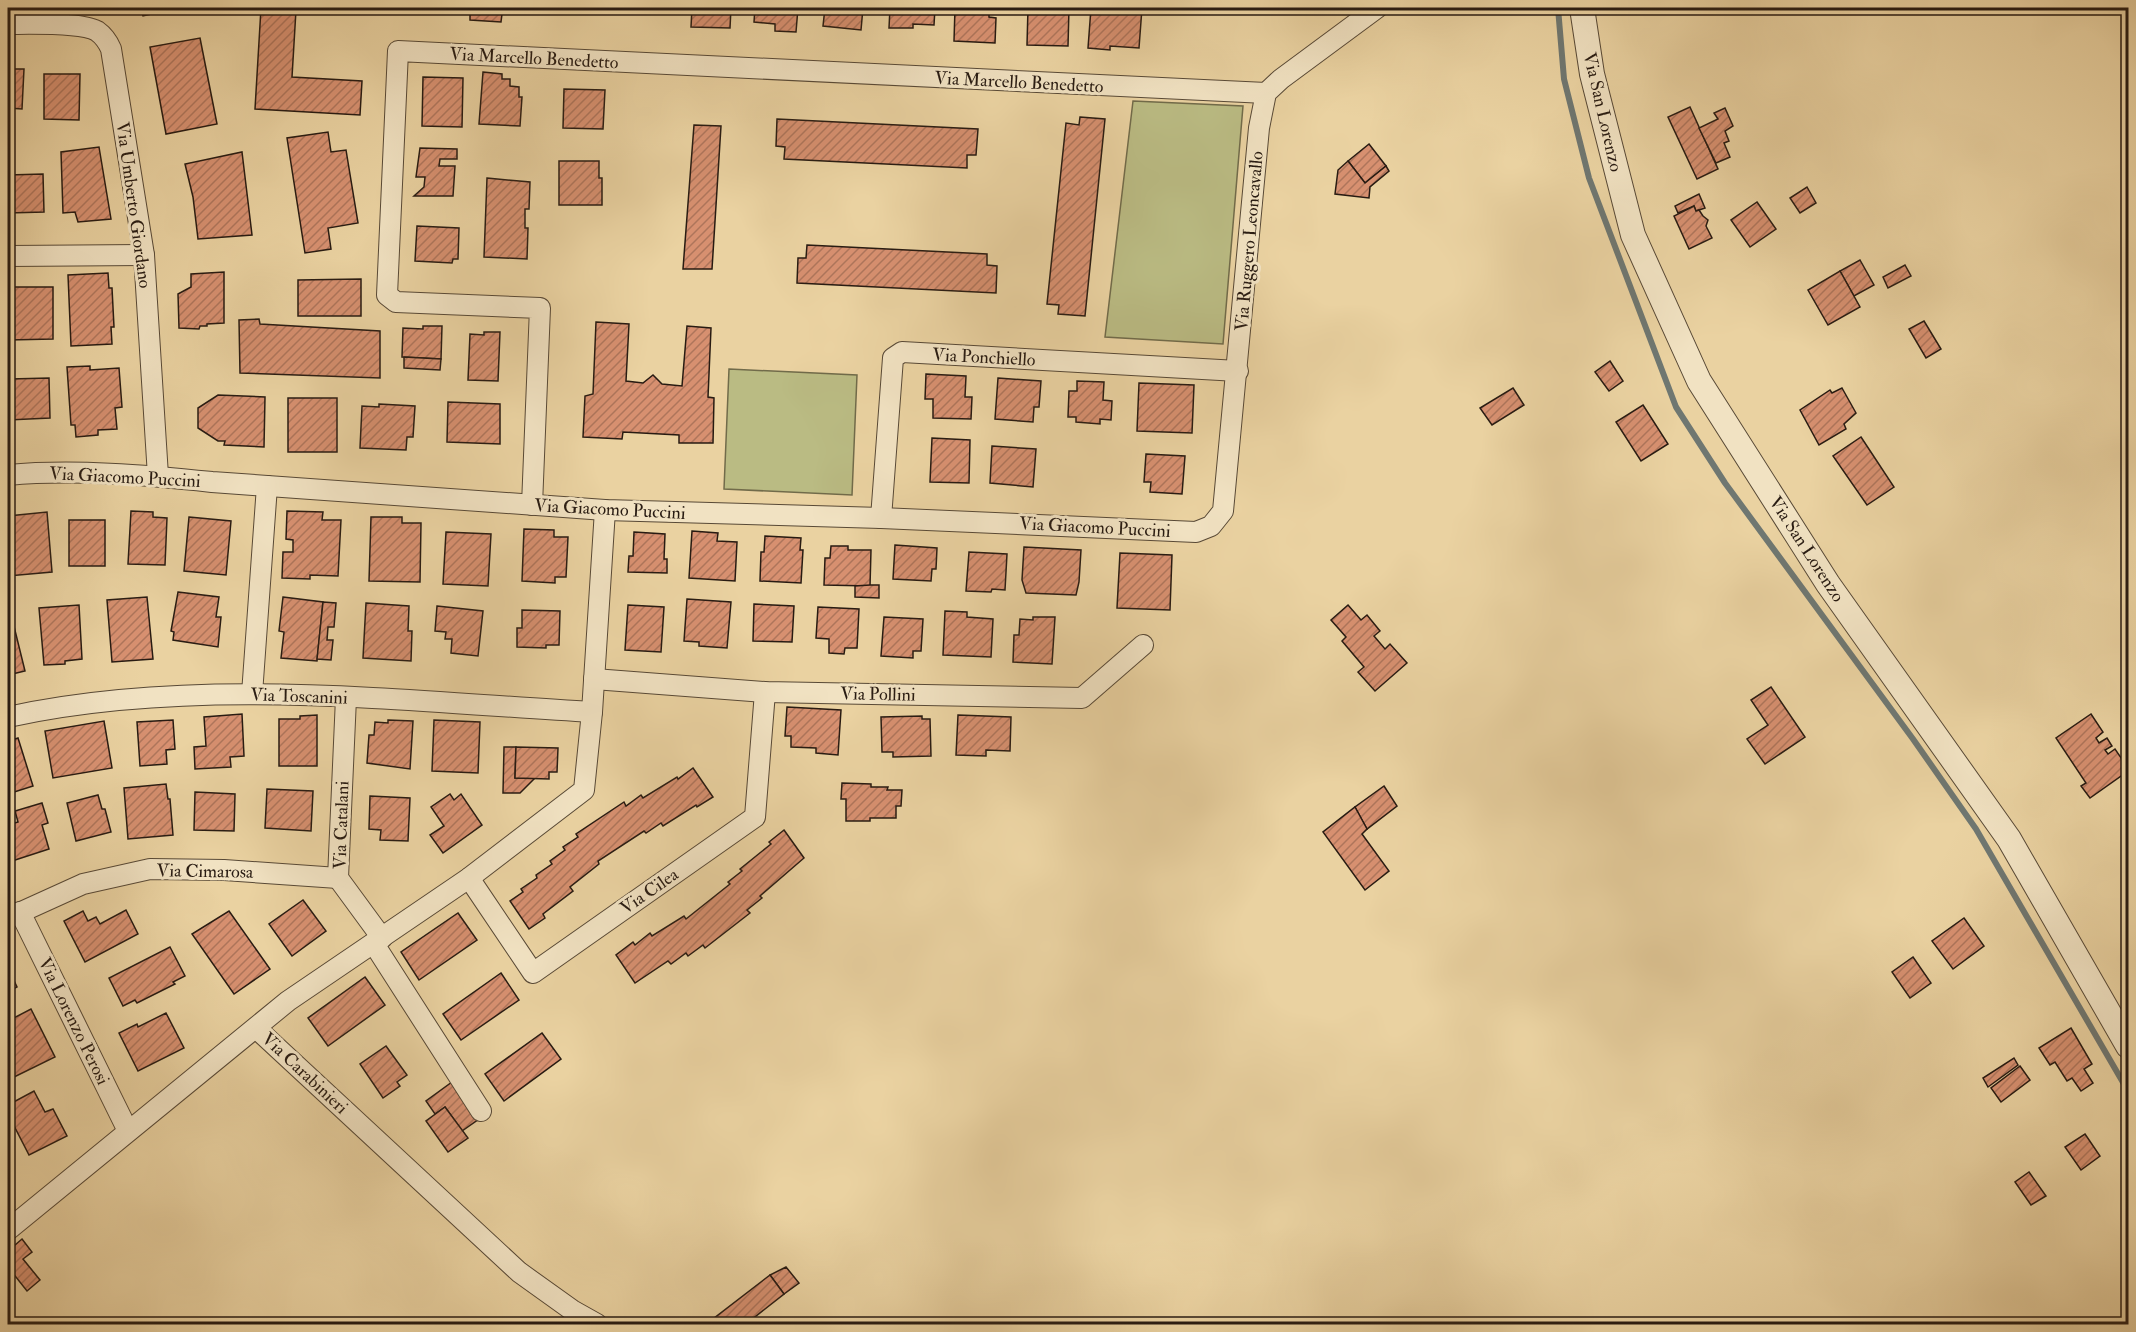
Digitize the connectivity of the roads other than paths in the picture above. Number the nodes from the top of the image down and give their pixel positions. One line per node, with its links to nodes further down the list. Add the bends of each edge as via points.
1 (1377, 8): 4 (street)
2 (1582, 8): 27 (street, Via San Lorenzo, via 1592,74 1633,235 1699,381 1828,584 2008,839)
3 (8, 24): 5 (street, Via Umberto Giordano, via 85,27 98,32 108,43)
4 (1266, 93): 7 (street, Via Ruggero Leoncavallo, via 1259,128); 11 (street, Via Marcello Benedetto, via 398,51 387,295 396,302 540,308)
5 (144, 255): 6 (street); 9 (street, Via Umberto Giordano)
6 (8, 256)
7 (1238, 371): 13 (street, Via Ponchiello, via 902,352 893,358); 14 (street, Via Ruggero Leoncavallo, via 1223,511)
8 (8, 475): 9 (street, Via Giacomo Puccini)
9 (158, 476): 10 (street, Via Giacomo Puccini)
10 (267, 486): 11 (street, Via Giacomo Puccini); 18 (street)
11 (532, 505): 12 (street, Via Giacomo Puccini)
12 (605, 510): 13 (street, Via Giacomo Puccini); 16 (street)
13 (881, 518): 14 (street, Via Giacomo Puccini, via 1196,532)
14 (1211, 526)
15 (1143, 645): 17 (street, Via Pollini, via 1082,698)
16 (594, 679): 17 (street, Via Pollini); 20 (street)
17 (765, 692): 23 (street, Via Cilea, via 755,817 533,973)
18 (252, 694): 19 (street, Via Toscanini); 21 (street, Via Toscanini, via 108,700)
19 (346, 698): 20 (street, Via Toscanini); 22 (street, Via Catalani)
20 (592, 712): 23 (street, via 584,790)
21 (8, 717)
22 (339, 878): 24 (street, Via Cimarosa, via 150,869 83,884); 25 (street, Via Catalani)
23 (469, 878): 25 (street)
24 (14, 915): 29 (street, Via Lorenzo Perosi)
25 (378, 941): 26 (street, via 288,1001); 28 (street)
26 (256, 1028): 29 (street, Via Carabinieri); 31 (street, Via Carabinieri, via 519,1272)
27 (2128, 1046)
28 (481, 1111)
29 (128, 1131): 30 (street, Via Carabinieri)
30 (8, 1230)
31 (597, 1324)

